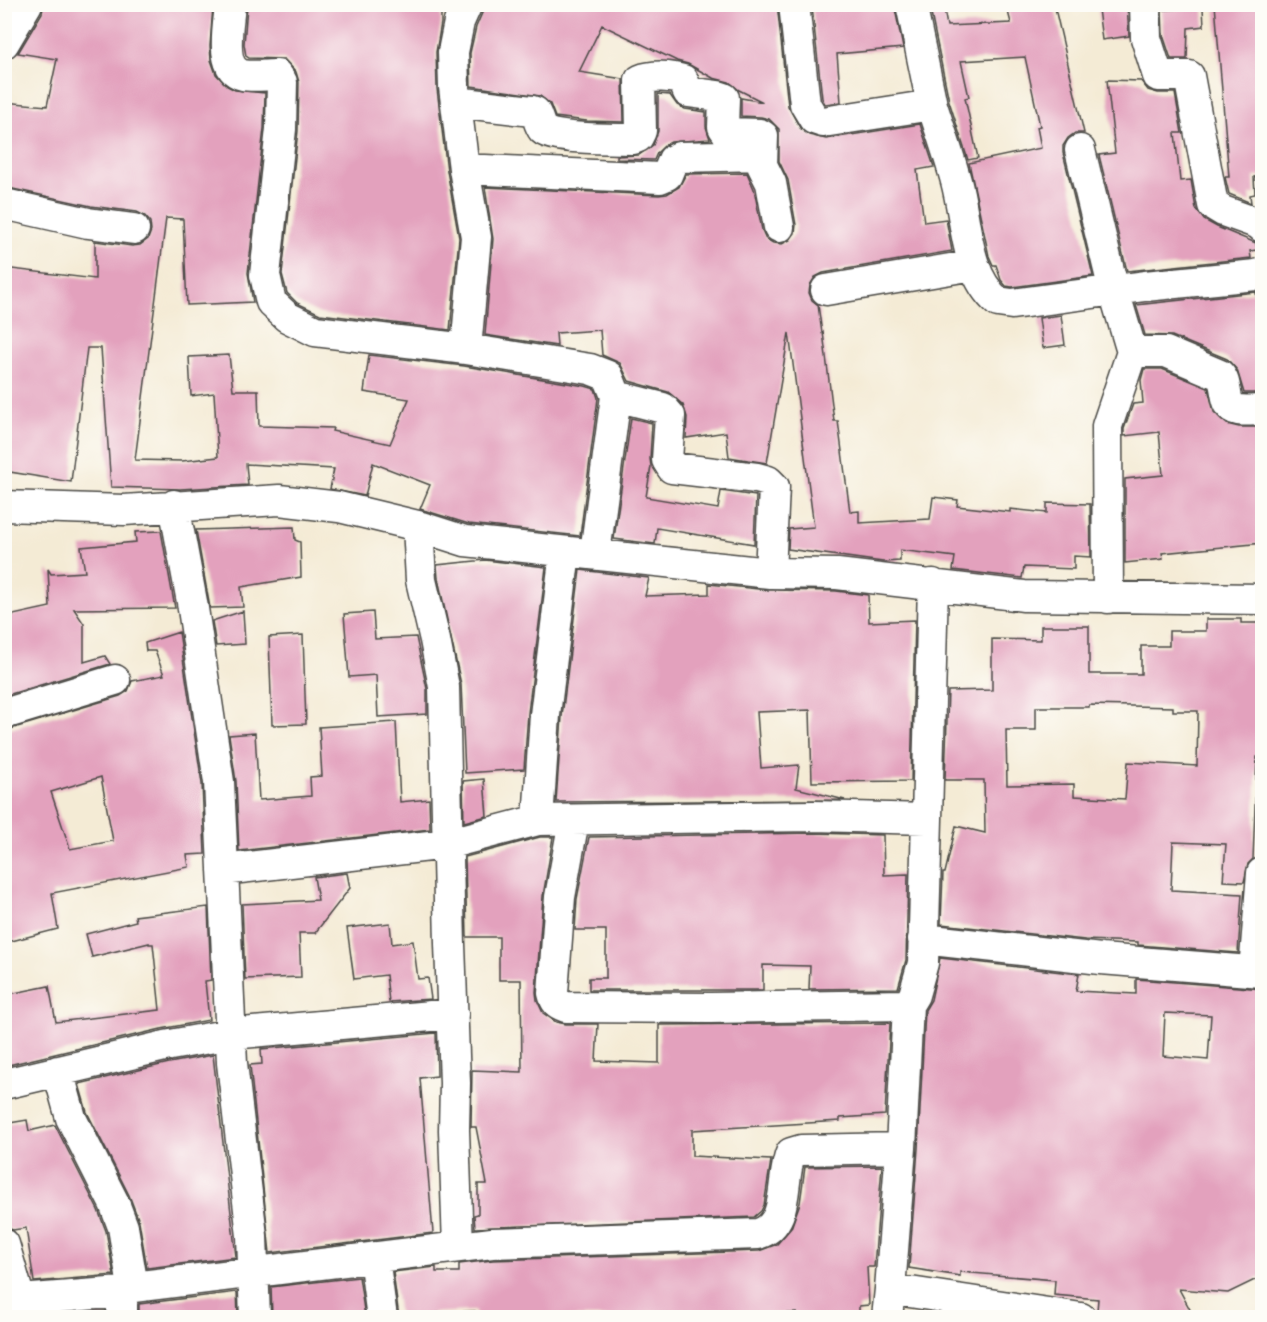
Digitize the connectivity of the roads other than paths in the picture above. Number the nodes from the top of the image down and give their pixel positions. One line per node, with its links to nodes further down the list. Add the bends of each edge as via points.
1 (27, 4): 7 (street)
2 (230, 4): 21 (street, via 226,51 232,69 244,75 277,75 282,81 281,129 265,275 271,302 287,317 315,332)
3 (467, 4): 8 (street, via 454,38)
4 (794, 4): 9 (street, via 805,104 814,118 823,122)
5 (911, 4): 9 (street)
6 (1145, 4): 15 (street, via 1146,38 1158,76 1189,76 1213,205)
7 (4, 42)
8 (456, 102): 11 (street, via 532,111 547,132 593,139 633,139 640,131 640,80 676,77 683,80 687,92 722,97 724,130 762,135); 12 (street)
9 (932, 105): 17 (street, via 956,181)
10 (1080, 150): 20 (street)
11 (762, 155): 12 (street, via 679,157 673,160 667,175 660,178); 14 (street)
12 (464, 169): 21 (street, via 476,237)
13 (4, 204): 16 (street)
14 (779, 227)
15 (1263, 227)
16 (134, 229)
17 (974, 265): 19 (street); 20 (street, via 980,283 998,302 1012,304)
18 (1263, 273): 20 (street)
19 (826, 290)
20 (1114, 291): 22 (street)
21 (466, 349): 23 (street, via 590,369 608,376)
22 (1132, 352): 24 (street, via 1166,352 1220,375 1232,408); 32 (street, via 1107,426)
23 (616, 396): 29 (street); 30 (street, via 663,408 670,416 667,460 672,468 757,478 774,487)
24 (1263, 410)
25 (174, 505): 26 (street, via 124,510); 27 (street, via 279,500 339,507); 40 (street, via 219,783)
26 (4, 506)
27 (417, 526): 28 (street, via 465,541); 39 (street, via 421,580 444,687)
28 (565, 552): 29 (street); 37 (street, via 544,715)
29 (595, 553): 30 (street)
30 (770, 573): 31 (street, via 837,574)
31 (933, 584): 32 (street, via 1024,597); 36 (street)
32 (1108, 598): 33 (street)
33 (1263, 599)
34 (115, 680): 35 (street)
35 (4, 714)
36 (927, 819): 38 (street, via 802,816); 42 (street)
37 (538, 820): 38 (street); 39 (street)
38 (574, 820): 44 (street, via 560,897 553,993 559,1005)
39 (447, 844): 40 (street); 45 (street)
40 (224, 870): 46 (street)
41 (1263, 873): 43 (street)
42 (923, 939): 43 (street); 44 (street, via 920,975)
43 (1258, 971)
44 (908, 1005): 49 (street)
45 (453, 1014): 46 (street); 51 (street)
46 (231, 1034): 47 (street); 53 (street)
47 (58, 1071): 48 (street); 54 (street, via 70,1118 123,1227)
48 (4, 1084)
49 (900, 1148): 51 (street, via 791,1153 778,1219 758,1234); 55 (street)
50 (4, 1244): 56 (street)
51 (458, 1247): 52 (street)
52 (374, 1257): 53 (street); 59 (street)
53 (254, 1272): 54 (street); 58 (street)
54 (126, 1299): 56 (street)
55 (888, 1303): 57 (street)
56 (20, 1309)
57 (1031, 1314): 60 (street)
58 (255, 1317)
59 (382, 1317)
60 (1081, 1317)

